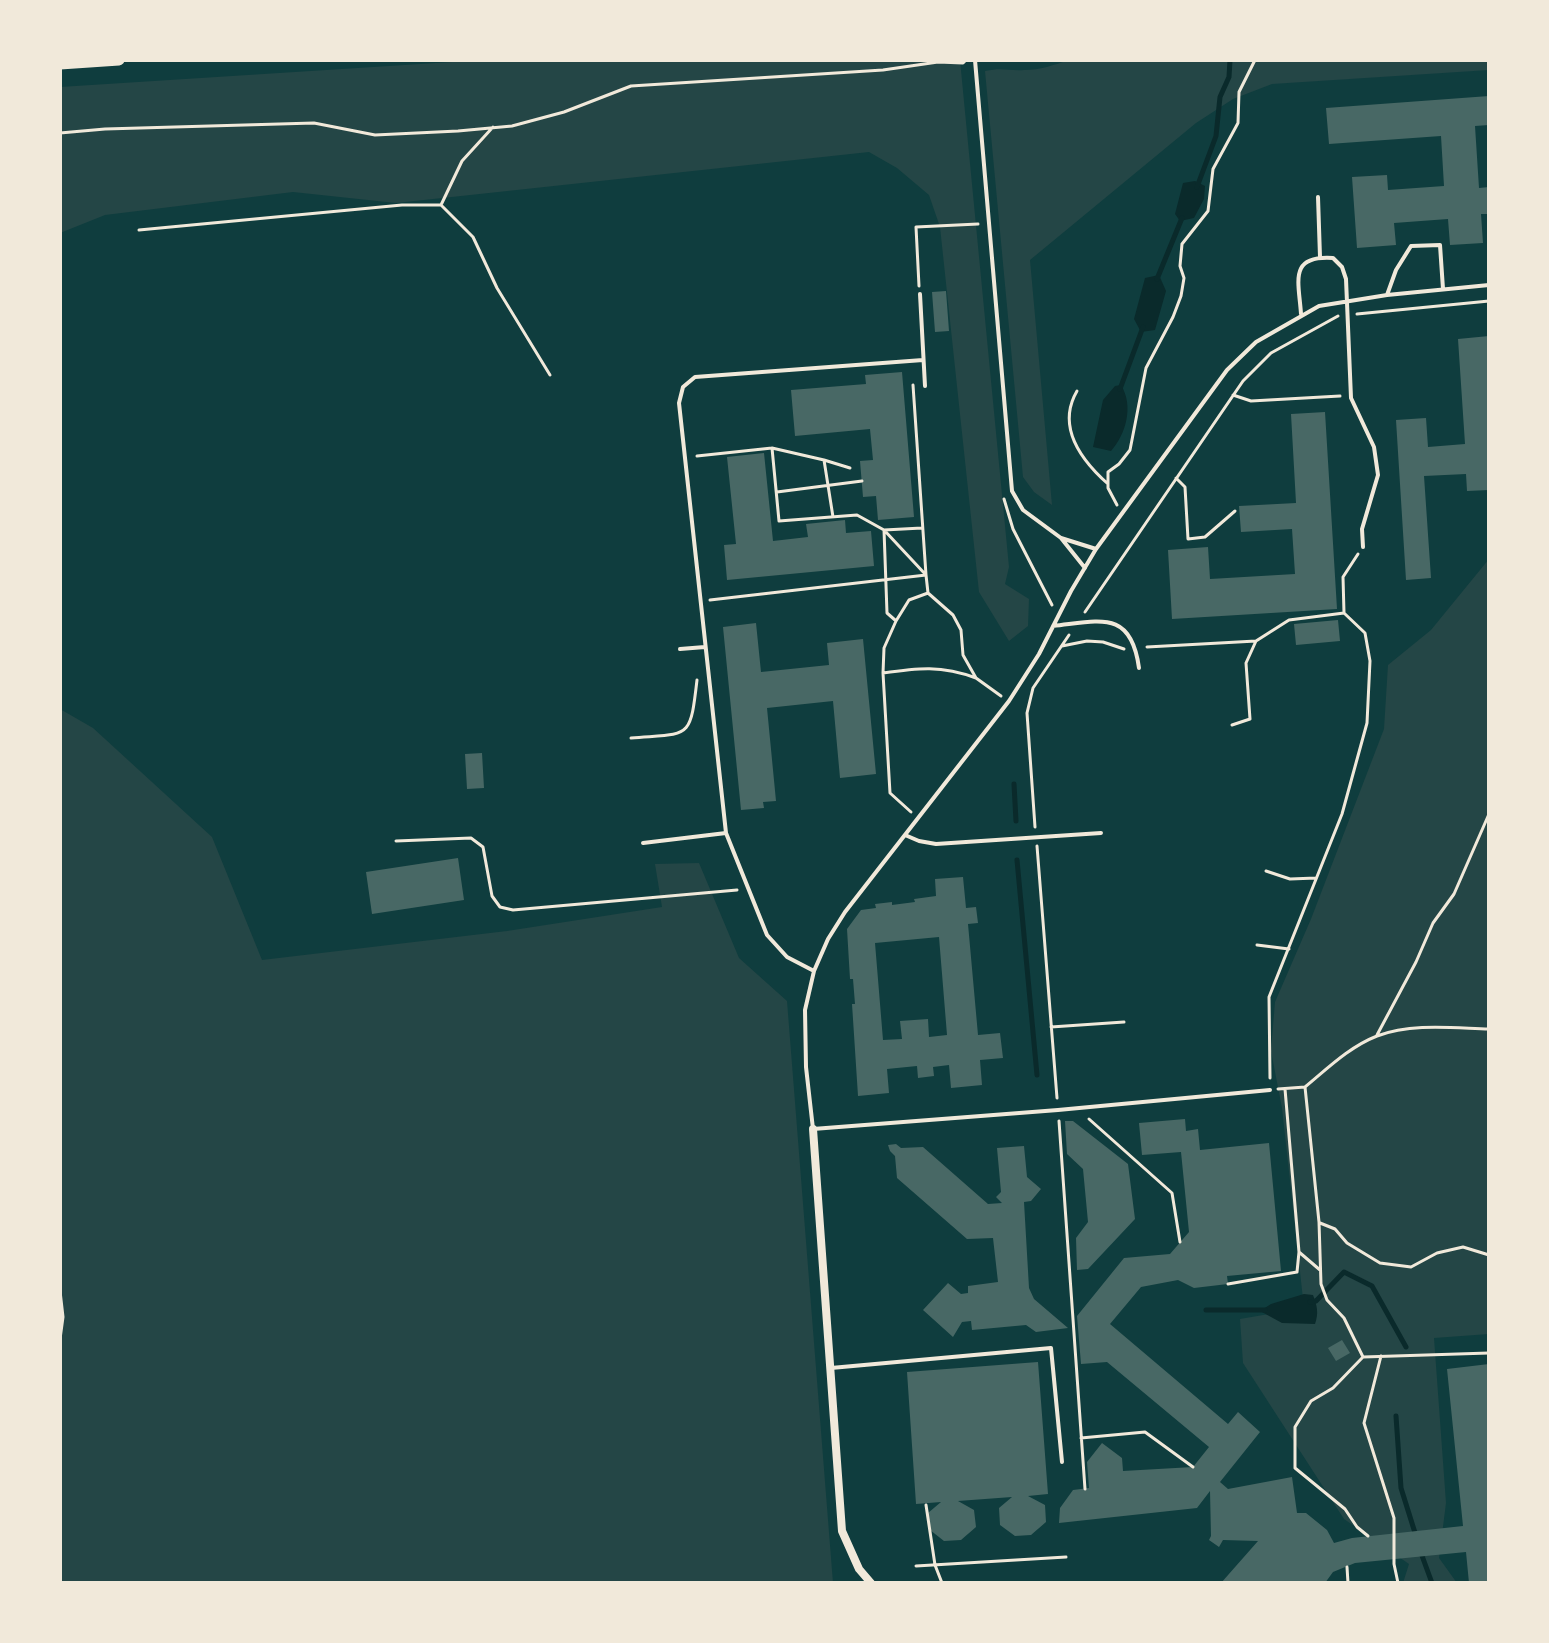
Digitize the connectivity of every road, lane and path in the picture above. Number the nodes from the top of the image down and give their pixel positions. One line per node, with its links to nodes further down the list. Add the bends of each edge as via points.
1 (119, 60): 5 (street)
2 (975, 60): 10 (lane)
3 (1255, 60): 34 (path, via 1239,92 1238,123 1213,169 1208,211 1182,244 1181,296 1146,368 1130,450 1108,472)
4 (963, 63): 6 (path, via 631,86 564,112)
5 (60, 64)
6 (493, 127): 7 (path, via 375,135 314,123); 9 (path, via 462,161)
7 (60, 133)
8 (1318, 197): 12 (lane)
9 (441, 205): 11 (path); 23 (path, via 473,237 509,310)
10 (990, 223): 15 (path, via 916,227); 42 (lane, via 1012,491 1023,510)
11 (139, 230)
12 (1320, 257): 17 (lane, via 1333,258 1342,267); 19 (lane, via 1314,256 1299,270)
13 (1489, 285): 14 (lane)
14 (1443, 289): 16 (lane); 16 (lane, via 1440,245 1411,246)
15 (920, 294): 21 (lane)
16 (1387, 295): 17 (lane)
17 (1348, 300): 19 (lane); 20 (lane)
18 (1489, 301): 20 (path)
19 (1301, 314): 37 (lane, via 1256,342 1227,370)
20 (1349, 315): 26 (path, via 1333,316 1271,353); 27 (lane)
21 (923, 360): 22 (lane); 24 (lane)
22 (911, 361): 29 (lane, via 695,377 683,387 679,403); 40 (path)
23 (550, 375)
24 (925, 386)
25 (1077, 391): 34 (path, via 1070,403 1069,430 1085,463)
26 (1233, 395): 27 (path, via 1251,401); 32 (path)
27 (1351, 398): 43 (lane, via 1374,447 1378,475 1362,529)
28 (772, 448): 29 (path); 30 (path); 36 (path)
29 (683, 457): 49 (lane)
30 (824, 460): 31 (path); 35 (path)
31 (850, 468)
32 (1175, 477): 38 (path, via 1185,487 1188,539 1205,537); 52 (path)
33 (862, 481): 35 (path)
34 (1108, 484): 37 (path)
35 (829, 485): 36 (path); 39 (path)
36 (777, 492): 39 (path, via 779,521)
37 (1124, 511): 44 (lane)
38 (1235, 511)
39 (833, 517): 41 (path, via 857,515)
40 (922, 528): 41 (path); 46 (path)
41 (884, 530): 46 (path); 47 (path)
42 (1061, 538): 44 (lane); 45 (lane)
43 (1363, 547): 50 (path, via 1343,577)
44 (1096, 549): 45 (lane)
45 (1085, 568): 53 (lane)
46 (926, 575): 47 (path); 48 (path)
47 (885, 580): 49 (path); 51 (path, via 887,613)
48 (928, 593): 51 (path, via 909,600); 62 (path, via 953,615 961,630 963,655)
49 (699, 601): 56 (lane)
50 (1344, 613): 54 (path, via 1289,620); 76 (path, via 1365,633 1370,661 1367,723 1342,814)
51 (896, 621): 61 (path, via 884,648)
52 (1078, 624): 53 (lane); 55 (path); 57 (lane, via 1122,626)
53 (1053, 626): 63 (lane)
54 (1256, 641): 57 (path); 65 (path, via 1246,663 1250,719)
55 (1060, 646): 57 (path, via 1087,641 1121,650); 64 (path, via 1033,688)
56 (705, 647): 58 (lane); 60 (lane)
57 (1136, 648): 59 (lane)
58 (680, 649)
59 (1139, 668)
60 (708, 669): 66 (path, via 698,669 687,729); 69 (lane)
61 (883, 673): 62 (path, via 925,667); 68 (path, via 890,793 912,813)
62 (976, 678): 63 (path)
63 (1009, 701): 64 (path); 71 (lane)
64 (1027, 713): 72 (path)
65 (1232, 725)
66 (631, 738)
67 (1489, 814): 84 (path, via 1454,894 1433,923)
68 (907, 819)
69 (726, 833): 74 (lane); 77 (lane)
70 (1101, 833): 72 (lane)
71 (905, 835): 72 (lane, via 936,844); 80 (lane, via 845,912)
72 (1036, 839): 82 (path)
73 (396, 841): 77 (path, via 478,841 492,896 500,907 513,910)
74 (643, 843)
75 (1266, 871): 76 (path, via 1290,879)
76 (1316, 878): 79 (path)
77 (748, 888): 80 (lane, via 767,935 787,957)
78 (1257, 945): 79 (path)
79 (1289, 949): 87 (path, via 1269,997)
80 (814, 971): 90 (lane, via 804,1038)
81 (1124, 1022): 82 (path)
82 (1051, 1027): 89 (path)
83 (1489, 1029): 84 (path, via 1416,1028)
84 (1377, 1036): 85 (path)
85 (1305, 1087): 86 (path); 91 (path)
86 (1285, 1089): 87 (path); 93 (path)
87 (1270, 1090): 88 (lane)
88 (1077, 1108): 89 (lane); 92 (path, via 1172,1193)
89 (1058, 1110): 90 (lane); 103 (path)
90 (813, 1129): 102 (street)
91 (1319, 1222): 94 (path, via 1380,1263 1411,1267 1463,1247); 95 (path)
92 (1180, 1242)
93 (1299, 1252): 95 (path); 96 (path, via 1297,1272)
94 (1489, 1255)
95 (1320, 1270): 101 (path, via 1327,1300 1344,1318)
96 (1228, 1284)
97 (60, 1291): 98 (path)
98 (60, 1339)
99 (1489, 1353): 100 (path)
100 (1381, 1356): 101 (path); 118 (path, via 1364,1423 1394,1518)
101 (1363, 1357): 108 (path, via 1333,1388 1311,1401 1295,1427 1295,1468 1345,1509)
102 (831, 1368): 104 (lane, via 1051,1348); 113 (street, via 842,1531)
103 (1081, 1438): 105 (path, via 1145,1432); 106 (path)
104 (1062, 1462)
105 (1193, 1467)
106 (1085, 1489)
107 (926, 1505): 110 (path)
108 (1368, 1536)
109 (1066, 1557): 110 (path)
110 (935, 1565): 111 (path); 114 (path)
111 (916, 1566)
112 (1347, 1567): 117 (path)
113 (871, 1583)
114 (942, 1583)
115 (1099, 1583): 116 (lane)
116 (1107, 1583)
117 (1348, 1583)
118 (1398, 1583)

